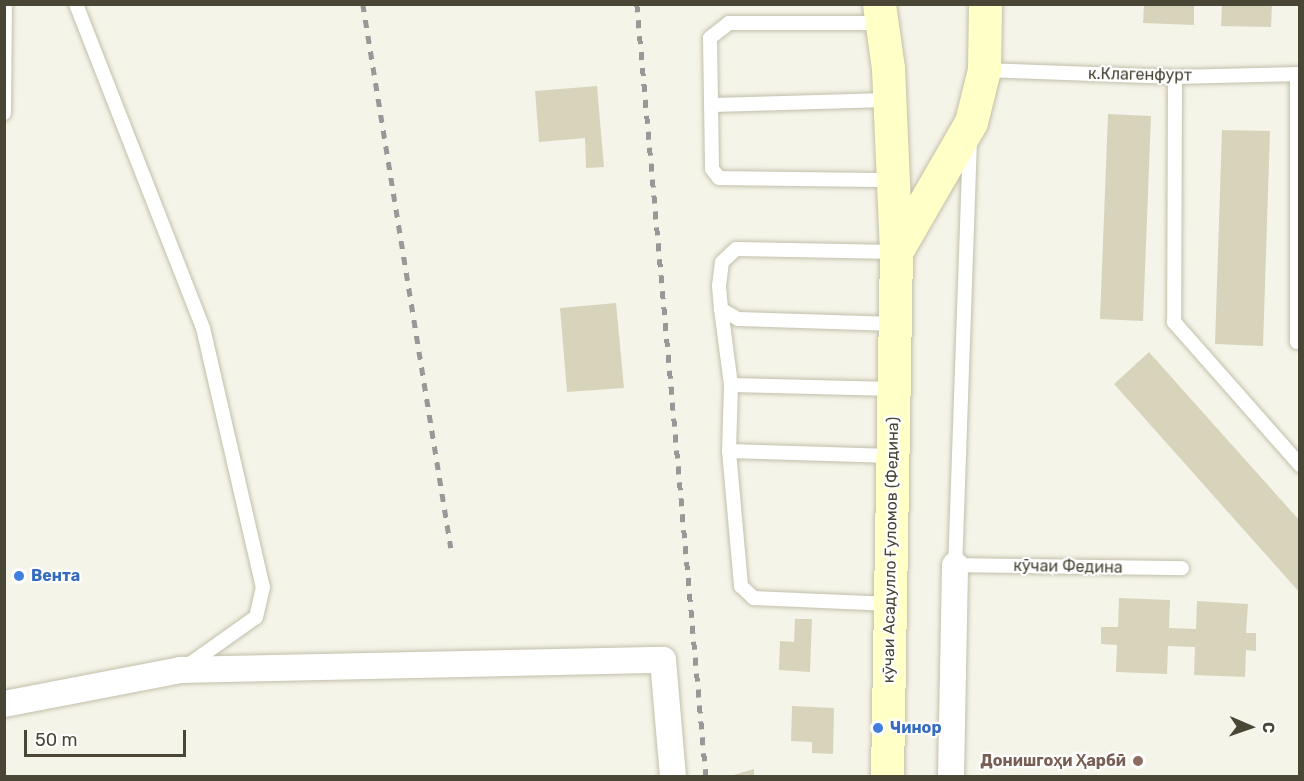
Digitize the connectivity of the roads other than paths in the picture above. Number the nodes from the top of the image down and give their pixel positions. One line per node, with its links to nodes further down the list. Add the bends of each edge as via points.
1 (5, 4): 10 (lane)
2 (76, 4): 25 (lane, via 203,328 263,587 256,617)
3 (986, 4): 5 (street, кӯчаи Асадулло Ғуломов (Федина))
4 (880, 14): 8 (street, кӯчаи Асадулло Ғуломов (Федина)); 9 (lane, via 729,23 710,38)
5 (984, 70): 7 (lane, к.Клагенфурт); 11 (street, кӯчаи Асадулло Ғуломов (Федина))
6 (1298, 74): 7 (lane, к.Клагенфурт); 16 (lane, к.Клагенфурт)
7 (1174, 77): 21 (lane, via 1174,322)
8 (889, 100): 9 (lane); 12 (street, кӯчаи Асадулло Ғуломов (Федина))
9 (712, 105): 12 (lane, via 712,169 718,178)
10 (4, 113)
11 (971, 122): 13 (street, кӯчаи Асадулло Ғуломов (Федина)); 22 (lane)
12 (893, 180): 13 (street, кӯчаи Асадулло Ғуломов (Федина))
13 (896, 252): 14 (lane, via 736,249 722,262); 15 (street, кӯчаи Асадулло Ғуломов (Федина))
14 (721, 309): 15 (lane, via 738,319); 17 (lane)
15 (895, 324): 18 (street, кӯчаи Асадулло Ғуломов (Федина))
16 (1298, 342)
17 (731, 385): 18 (lane); 19 (lane)
18 (894, 389): 20 (street, кӯчаи Асадулло Ғуломов (Федина))
19 (729, 451): 20 (lane); 24 (lane, via 741,586 754,598)
20 (892, 456): 24 (street, кӯчаи Асадулло Ғуломов (Федина))
21 (1299, 465)
22 (955, 565): 23 (lane, кӯчаи Федина); 29 (street)
23 (1182, 568)
24 (890, 604): 28 (street, кӯчаи Асадулло Ғуломов (Федина))
25 (180, 670): 26 (street); 27 (street, via 663,660)
26 (4, 704)
27 (673, 777)
28 (887, 777)
29 (951, 777)

